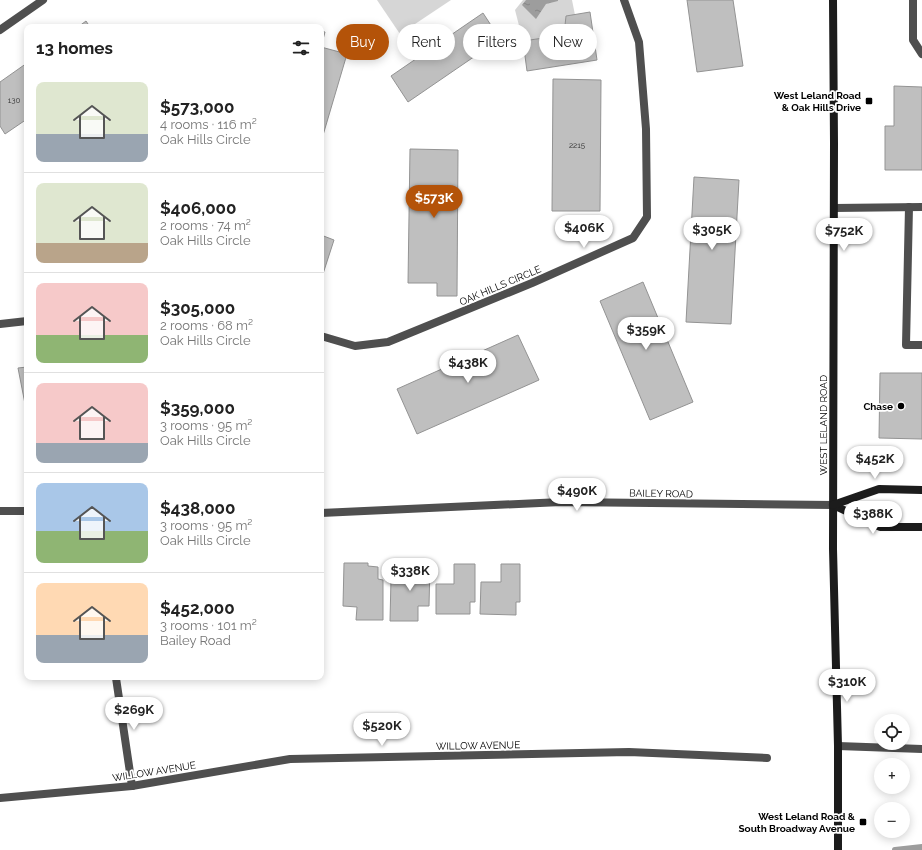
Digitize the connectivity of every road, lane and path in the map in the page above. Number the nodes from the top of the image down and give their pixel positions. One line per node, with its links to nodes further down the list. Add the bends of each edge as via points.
1 (43, 0): 5 (street)
2 (624, 0): 12 (street, OAK HILLS CIRCLE, via 639,42 646,129 647,217 633,238 388,342 355,346)
3 (833, 0): 9 (main road, WEST LELAND ROAD)
4 (913, 0): 6 (street, via 913,40)
5 (0, 30)
6 (922, 54)
7 (909, 207): 8 (street); 9 (street); 13 (street, via 906,345)
8 (922, 207)
9 (834, 208): 15 (main road, WEST LELAND ROAD)
10 (24, 320): 11 (street)
11 (0, 324)
12 (324, 337)
13 (922, 345)
14 (922, 490): 15 (main road, BAILEY ROAD, via 879,489)
15 (833, 505): 18 (street, BAILEY ROAD, via 561,502); 19 (main road, BAILEY ROAD, via 880,527); 21 (main road, WEST LELAND ROAD)
16 (0, 511): 17 (street)
17 (24, 511)
18 (324, 513)
19 (922, 527)
20 (116, 680): 24 (street)
21 (838, 746): 22 (street); 26 (main road, WEST LELAND ROAD)
22 (922, 749)
23 (766, 758): 24 (street, WILLOW AVENUE, via 629,752 290,759)
24 (132, 786): 25 (street, WILLOW AVENUE)
25 (0, 798)
26 (838, 850)

